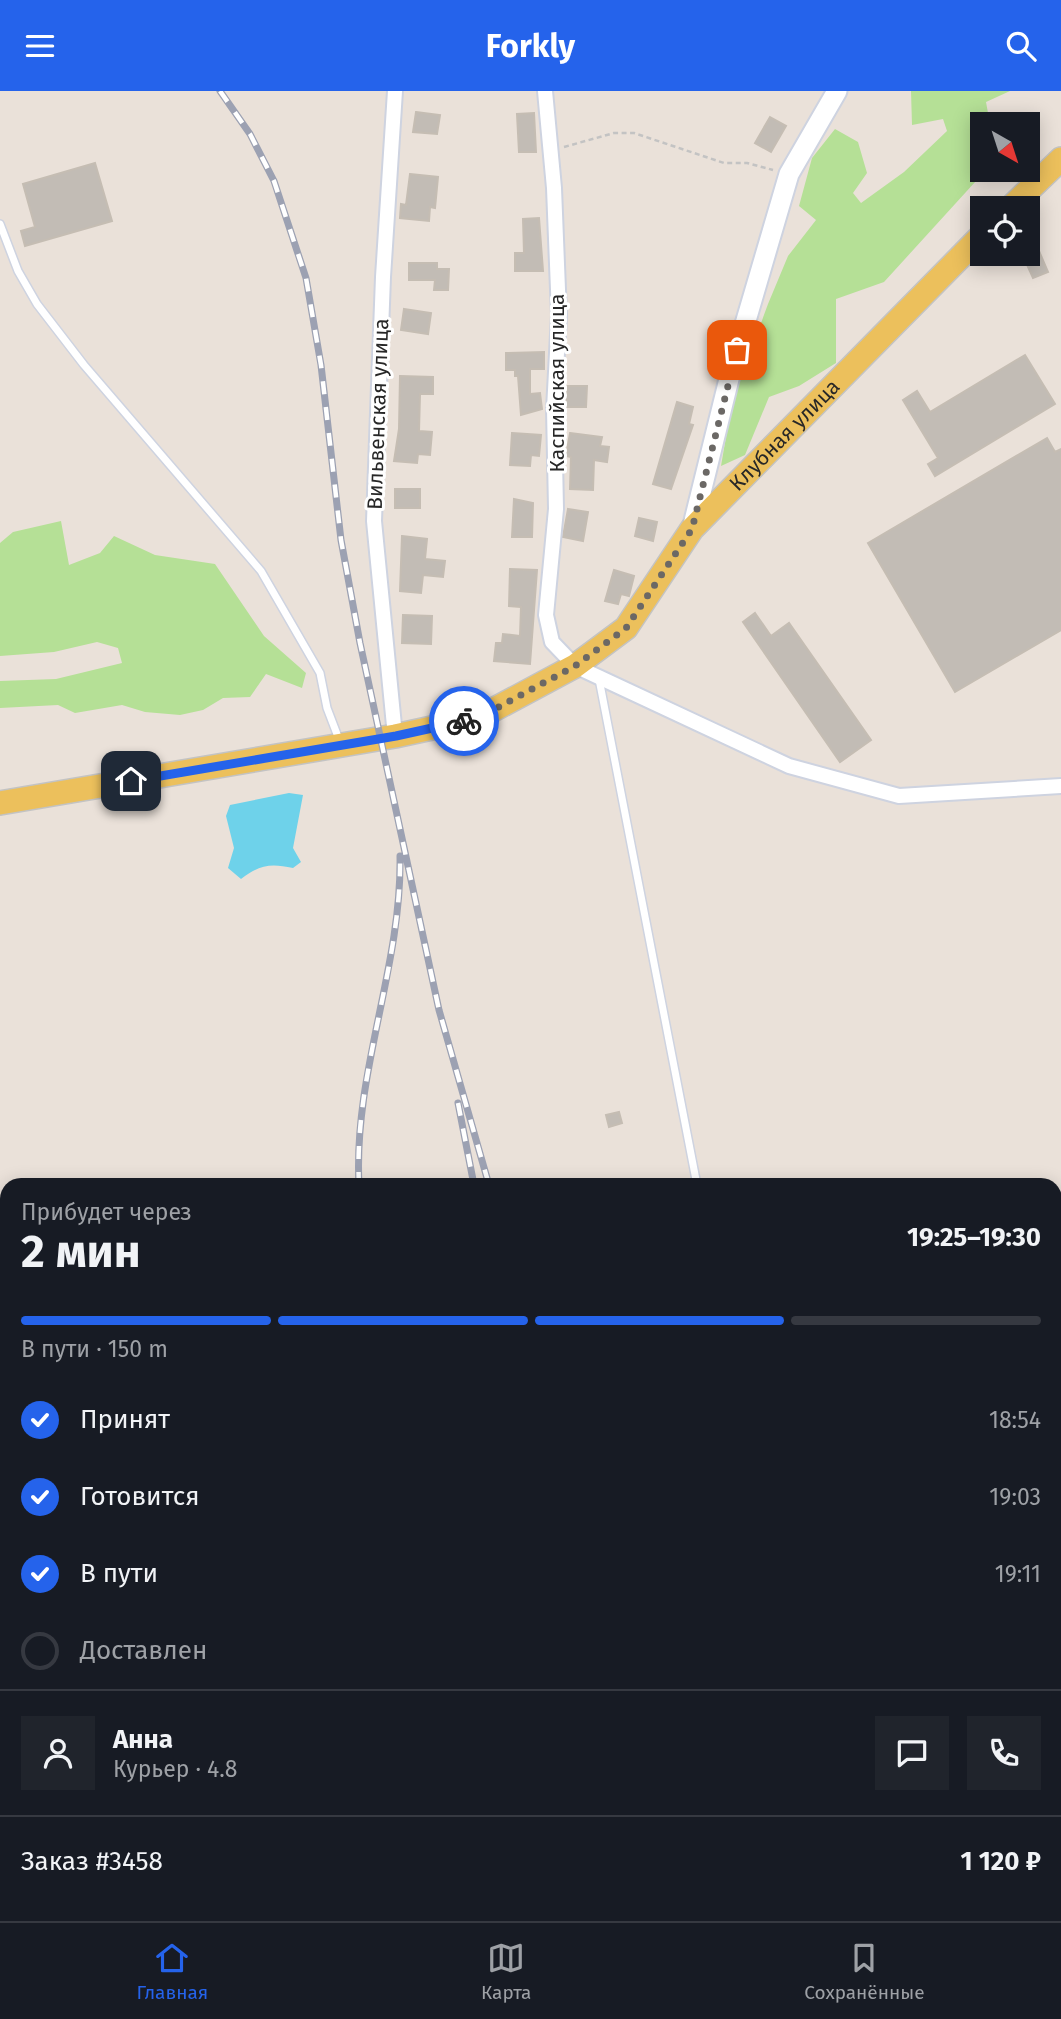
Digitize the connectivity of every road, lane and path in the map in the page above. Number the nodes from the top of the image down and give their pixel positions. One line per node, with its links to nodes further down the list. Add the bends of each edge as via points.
1 (395, 91): 13 (street, Вильвенская улица, via 374,521)
2 (545, 91): 4 (street, Каспийская улица)
3 (837, 91): 6 (street)
4 (550, 151): 6 (path, via 614,133 634,133 724,163 747,163); 11 (street, Каспийская улица, via 559,315 554,409 556,509 546,615 552,642)
5 (1061, 159): 7 (main road)
6 (789, 174): 10 (street, via 730,375)
7 (1022, 196)
8 (0, 224): 14 (lane, via 37,304 261,571 320,673)
9 (970, 247): 10 (main road, Клубная улица)
10 (692, 529): 11 (main road, Клубная улица, via 626,628)
11 (575, 666): 12 (street); 13 (main road, Клубная улица, via 478,718)
12 (599, 678): 15 (street, via 789,766 899,796); 17 (lane)
13 (396, 736): 14 (main road, Клубная улица)
14 (341, 746): 16 (main road, Клубная улица)
15 (1061, 786)
16 (0, 803)
17 (696, 1178)

